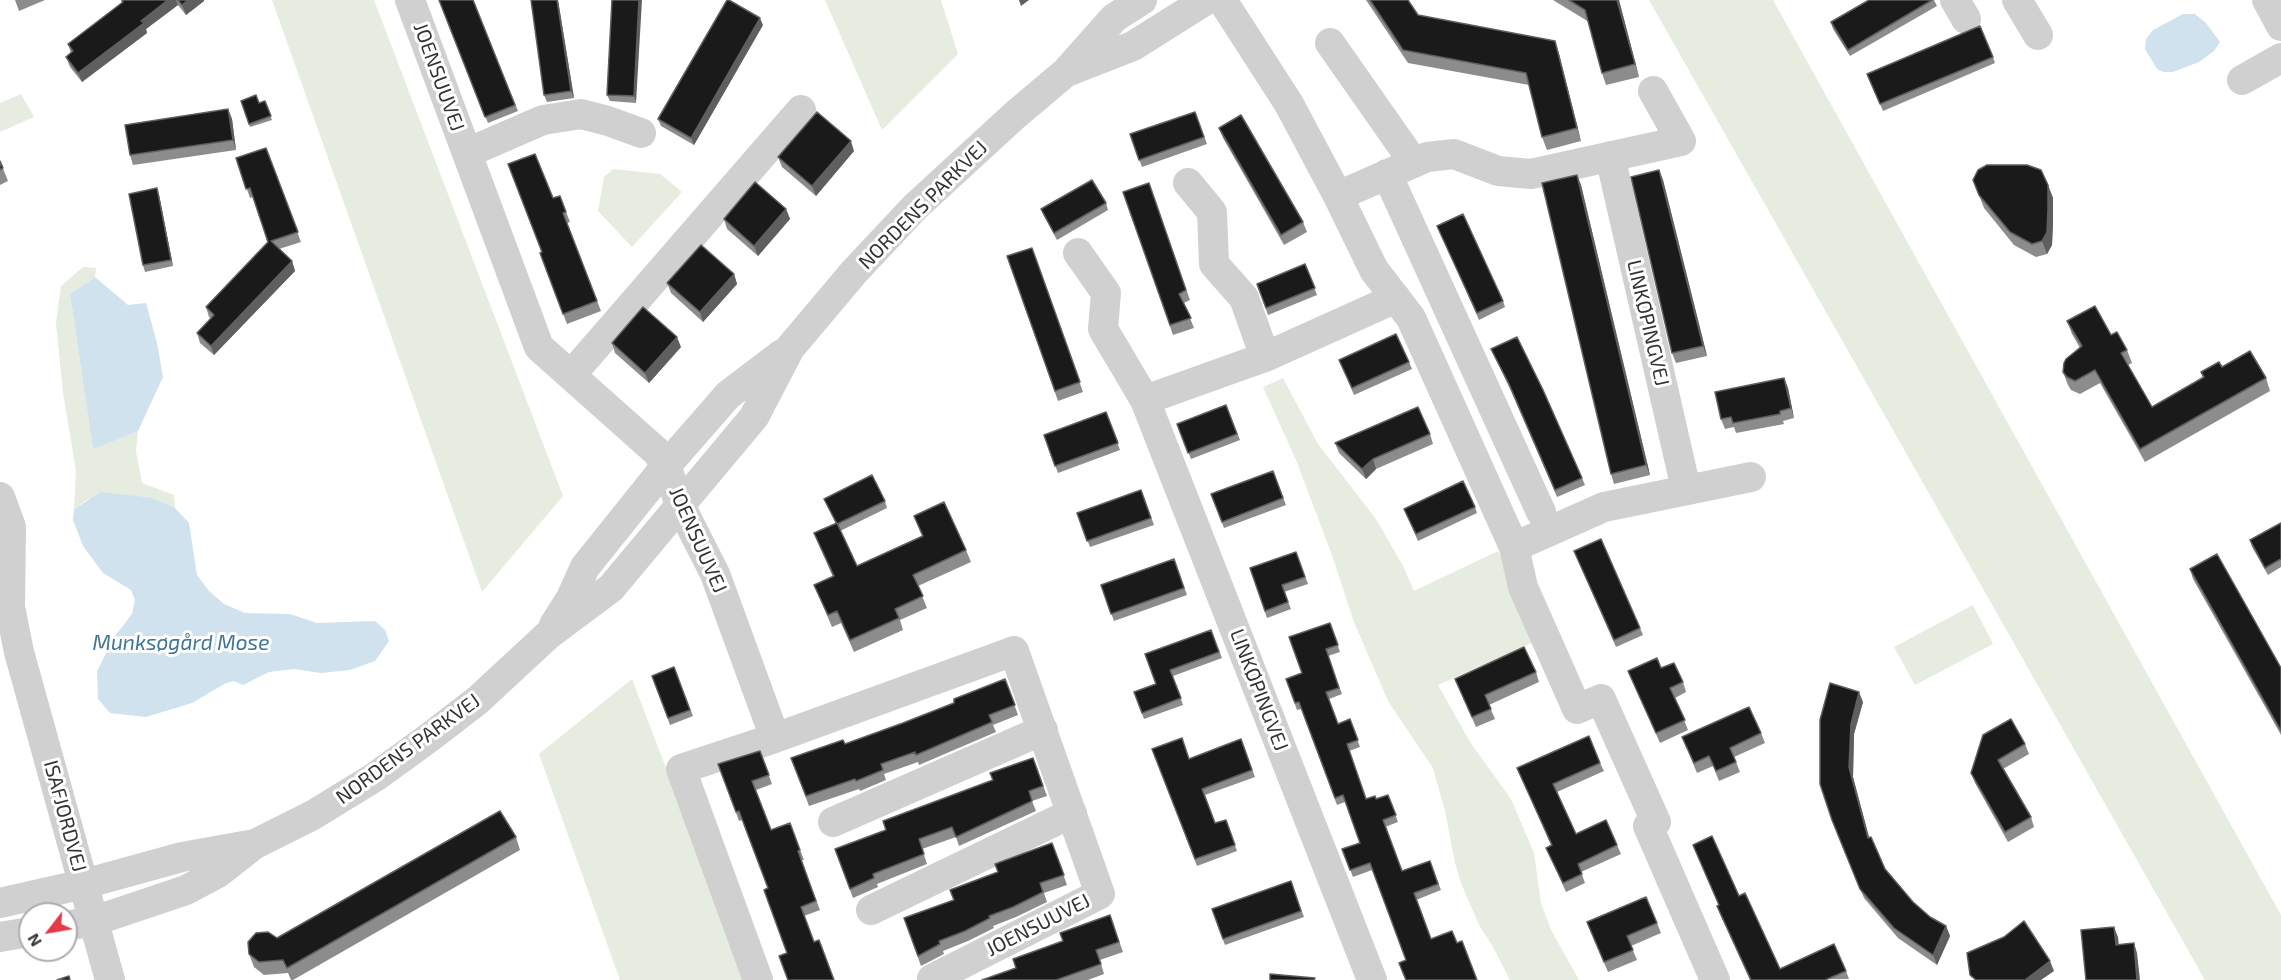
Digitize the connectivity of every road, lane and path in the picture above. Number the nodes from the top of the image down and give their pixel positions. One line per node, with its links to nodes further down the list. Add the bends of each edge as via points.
1 (410, 0): 16 (street, JOENSUUVEJ)
2 (1142, 0): 11 (street, NORDENS PARKVEJ, via 1114,18)
3 (1206, 0): 11 (street, NORDENS PARKVEJ, via 1133,46)
4 (1222, 0): 20 (street, via 1289,104)
5 (2017, 0): 8 (street)
6 (2266, 0): 7 (street)
7 (2281, 26)
8 (2038, 35)
9 (1330, 43): 18 (street)
10 (2281, 58): 12 (street)
11 (1066, 72): 23 (street, NORDENS PARKVEJ, via 915,207)
12 (2242, 80)
13 (1653, 91): 17 (street, via 1681,141)
14 (801, 110): 25 (street)
15 (641, 133): 16 (street, JOENSUUVEJ, via 581,114 543,120)
16 (467, 153): 25 (street, JOENSUUVEJ, via 539,347)
17 (1610, 156): 18 (street, via 1531,174 1498,171 1454,154 1427,157); 29 (street, LINKØPINGVEJ)
18 (1401, 169): 20 (street); 32 (street)
19 (1188, 183): 24 (street, via 1212,212 1214,264 1244,298)
20 (1338, 196): 22 (street, via 1374,270)
21 (1078, 253): 26 (street, LINKØPINGVEJ, via 1106,292 1103,329)
22 (1396, 298): 24 (street); 33 (street, via 1411,318)
23 (790, 348): 27 (street, NORDENS PARKVEJ, via 728,395); 31 (street, NORDENS PARKVEJ, via 754,417)
24 (1265, 357): 26 (street)
25 (571, 375): 27 (street, JOENSUUVEJ, via 657,452)
26 (1145, 400): 50 (street, LINKØPINGVEJ)
27 (666, 466): 31 (street, JOENSUUVEJ); 34 (street, NORDENS PARKVEJ, via 585,567)
28 (1751, 477): 29 (street)
29 (1686, 489): 33 (street, via 1604,507)
30 (0, 497): 35 (street, ISAFJORDVEJ, via 11,527)
31 (681, 507): 34 (street, NORDENS PARKVEJ, via 611,588); 37 (street, JOENSUUVEJ, via 715,574)
32 (1541, 512)
33 (1514, 547): 51 (street, via 1523,587 1577,709 1601,699 1656,822 1648,826)
34 (548, 635): 40 (street, NORDENS PARKVEJ, via 478,700 403,757 313,815)
35 (10, 653): 41 (street, ISAFJORDVEJ)
36 (1043, 730): 37 (street, JOENSUUVEJ, via 1014,651); 38 (street, JOENSUUVEJ); 39 (street)
37 (775, 738): 49 (street, JOENSUUVEJ, via 681,769)
38 (1072, 813): 43 (street); 47 (street, JOENSUUVEJ, via 1100,894)
39 (833, 822)
40 (255, 844): 41 (street, NORDENS PARKVEJ, via 182,857); 44 (street, NORDENS PARKVEJ, via 218,873 186,890)
41 (84, 884): 42 (street, NORDENS PARKVEJ); 44 (street, ISAFJORDVEJ)
42 (0, 903)
43 (871, 910)
44 (80, 924): 48 (street, ISAFJORDVEJ)
45 (18, 934): 46 (street)
46 (0, 937)
47 (932, 979)
48 (110, 980)
49 (758, 980)
50 (1372, 980)
51 (1715, 980)

